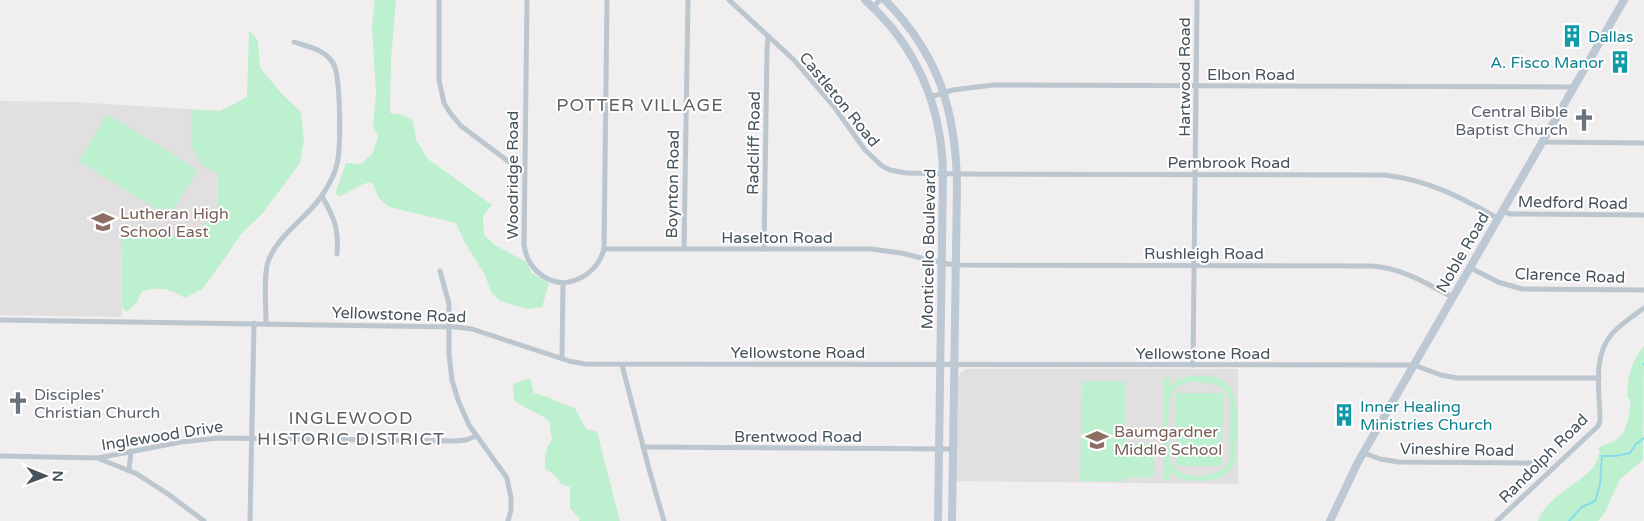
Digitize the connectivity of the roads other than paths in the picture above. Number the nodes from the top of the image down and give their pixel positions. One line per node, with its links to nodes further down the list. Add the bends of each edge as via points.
1 (440, 0): 20 (street, via 439,80 444,102 461,126)
2 (527, 0): 20 (street, Woodridge Road)
3 (607, 0): 26 (street)
4 (688, 0): 27 (street, Boynton Road)
5 (729, 0): 12 (street, Castleton Road)
6 (865, 0): 11 (main road, Monticello Boulevard)
7 (880, 0): 11 (street)
8 (885, 0): 16 (main road, Monticello Boulevard, via 925,51)
9 (1197, 0): 14 (street, Hartwood Road)
10 (1624, 0): 15 (main road, Noble Road)
11 (873, 7): 17 (main road, Monticello Boulevard, via 908,49 922,73)
12 (768, 37): 21 (street, Castleton Road, via 794,60 835,108 864,150 877,162 899,172); 28 (street, Radcliff Road)
13 (294, 42): 23 (street, via 322,51 337,70 338,154 334,175)
14 (1197, 86): 15 (street, Elbon Road); 16 (street, Elbon Road, via 993,85); 22 (street, Hartwood Road)
15 (1573, 88): 18 (main road, Noble Road)
16 (944, 92): 17 (street, Elbon Road); 21 (main road, Monticello Boulevard, via 953,130)
17 (930, 96): 21 (main road, Monticello Boulevard)
18 (1542, 142): 19 (street); 24 (main road, Noble Road)
19 (1644, 143)
20 (524, 173): 34 (street, Woodridge Road, via 526,256 540,274)
21 (950, 174): 22 (street, Pembrook Road); 30 (main road, Monticello Boulevard); 30 (main road, Monticello Boulevard)
22 (1196, 174): 24 (street, Pembrook Road, via 1391,176 1447,191); 31 (street, Hartwood Road)
23 (322, 196): 29 (street, via 338,232); 40 (street, via 269,259)
24 (1499, 215): 25 (street, Medford Road); 32 (main road, Noble Road)
25 (1644, 215)
26 (604, 248): 27 (street, Haselton Road); 34 (street, via 597,264 587,274)
27 (684, 249): 28 (street, Haselton Road)
28 (764, 249): 30 (street, Haselton Road, via 878,250)
29 (337, 254)
30 (949, 264): 31 (street, Rushleigh Road); 44 (main road, Monticello Boulevard); 45 (main road, Monticello Boulevard)
31 (1194, 266): 36 (street, Rushleigh Road, via 1383,268 1411,275); 46 (street, Hartwood Road)
32 (1469, 267): 35 (street, Clarence Road, via 1503,284 1522,289); 36 (main road, Noble Road)
33 (440, 271): 41 (street, via 449,298)
34 (563, 283): 42 (street)
35 (1644, 290)
36 (1452, 297): 47 (main road, Noble Road)
37 (1644, 308): 48 (street, Randolph Road, via 1608,338 1601,354)
38 (0, 320): 39 (street, Yellowstone Road)
39 (254, 323): 40 (street, Yellowstone Road); 50 (street)
40 (266, 323): 41 (street, Yellowstone Road)
41 (449, 326): 42 (street, Yellowstone Road, via 472,329); 49 (street, via 452,380)
42 (562, 358): 43 (street, Yellowstone Road, via 585,364)
43 (622, 365): 44 (street, Yellowstone Road); 51 (street)
44 (941, 365): 45 (street, Yellowstone Road); 52 (main road, Monticello Boulevard)
45 (955, 365): 46 (street, Yellowstone Road); 53 (main road, Monticello Boulevard)
46 (1193, 365): 47 (street, Yellowstone Road)
47 (1414, 365): 48 (street, Yellowstone Road, via 1457,378); 55 (main road, Noble Road)
48 (1599, 378): 59 (street, Randolph Road, via 1599,424)
49 (476, 436): 50 (street, Inglewood Drive, via 456,441); 62 (street, via 507,478 511,504)
50 (252, 437): 54 (street, Inglewood Drive, via 199,440); 61 (street)
51 (643, 447): 52 (street, Brentwood Road); 63 (street)
52 (940, 449): 53 (street, Brentwood Road); 64 (main road, Monticello Boulevard)
53 (953, 449): 65 (main road, Monticello Boulevard)
54 (131, 451): 57 (street, Inglewood Drive); 58 (street)
55 (1364, 452): 59 (street, Vineshire Road, via 1399,462 1531,462); 66 (main road, Noble Road)
56 (0, 456): 57 (street, Inglewood Drive)
57 (98, 458): 58 (street)
58 (129, 470): 60 (street)
59 (1550, 470): 67 (street, Randolph Road)
60 (204, 521)
61 (250, 521)
62 (508, 521)
63 (664, 521)
64 (938, 521)
65 (952, 521)
66 (1330, 521)
67 (1497, 521)

